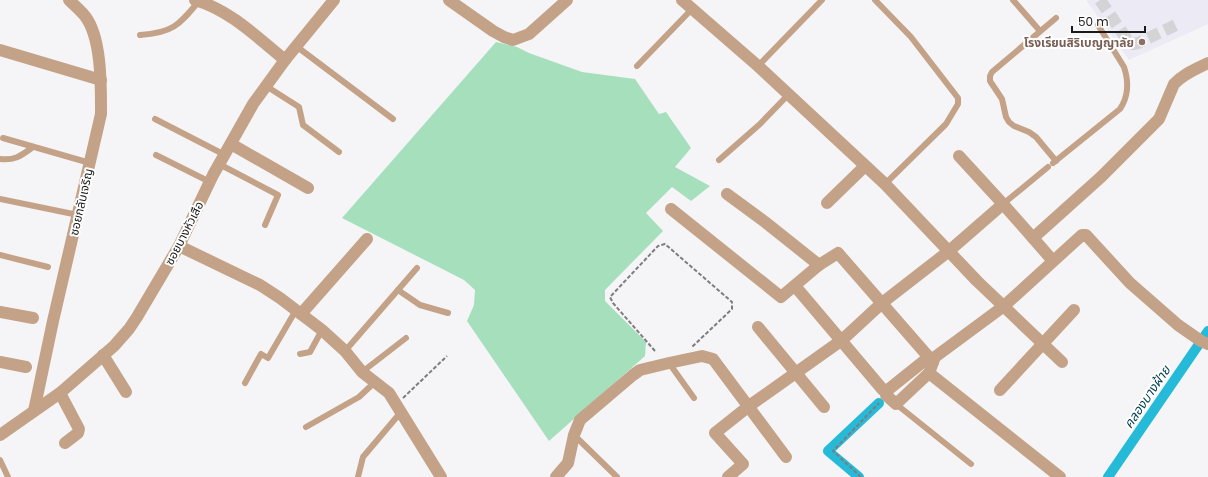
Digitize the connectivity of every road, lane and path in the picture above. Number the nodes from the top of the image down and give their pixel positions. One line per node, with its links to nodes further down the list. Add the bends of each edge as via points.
1 (69, 0): 21 (street, ซอยกลับเจริญ, via 85,16 93,33)
2 (198, 0): 14 (lane, via 174,28 157,34); 17 (street, via 230,16)
3 (334, 0): 15 (street, ซอยบางหัวเสือ)
4 (449, 0): 5 (street, via 493,31 514,40 529,34)
5 (567, 0)
6 (682, 0): 10 (street)
7 (822, 0): 20 (lane)
8 (875, 0): 39 (lane, via 911,37 958,98 958,104 946,124)
9 (1013, 0): 13 (lane)
10 (692, 9): 19 (lane); 20 (street)
11 (1056, 18): 13 (lane)
12 (1098, 25): 36 (lane, via 1124,67 1127,89 1125,101 1120,109)
13 (1040, 31): 36 (lane, via 992,72 990,81 1002,99 1009,122 1036,137)
14 (140, 35)
15 (296, 46): 17 (street, ซอยบางหัวเสือ); 25 (lane)
16 (0, 50): 21 (street)
17 (285, 60): 22 (street, ซอยบางหัวเสือ)
18 (1208, 64): 48 (street, via 1185,75 1174,84 1159,119 1101,177)
19 (637, 66)
20 (758, 66): 23 (street)
21 (101, 80): 35 (street, ซอยกลับเจริญ, via 101,114)
22 (266, 86): 27 (street, ซอยบางหัวเสือ); 29 (lane, via 299,107 303,126)
23 (788, 95): 34 (lane); 37 (street)
24 (156, 119): 33 (lane)
25 (393, 119)
26 (3, 138): 28 (lane)
27 (231, 144): 33 (street, ซอยบางหัวเสือ); 40 (street)
28 (34, 147): 32 (lane, via 12,160); 35 (lane)
29 (339, 152)
30 (156, 155): 38 (lane)
31 (959, 156): 44 (street)
32 (0, 159)
33 (222, 160): 38 (street, ซอยบางหัวเสือ); 47 (lane, via 278,195)
34 (719, 160)
35 (90, 163): 46 (street, ซอยกลับเจริญ)
36 (1052, 164): 44 (lane)
37 (865, 166): 39 (street); 43 (street)
38 (210, 182): 50 (street, ซอยบางหัวเสือ)
39 (885, 184): 51 (street)
40 (308, 188)
41 (727, 194): 54 (street)
42 (0, 199): 46 (lane)
43 (827, 203)
44 (1004, 204): 48 (street); 51 (street)
45 (671, 209): 57 (street, via 781,297)
46 (78, 215): 96 (street, ซอยกลับเจริญ)
47 (265, 226)
48 (1034, 238): 53 (street)
49 (367, 239): 63 (street)
50 (179, 246): 63 (street, via 260,285); 75 (street, ซอยบางหัวเสือ, via 129,329)
51 (949, 251): 59 (street); 60 (street)
52 (0, 255): 55 (lane)
53 (1053, 261): 60 (street); 70 (street, via 1079,237 1086,235 1130,283 1178,325)
54 (819, 265): 57 (street); 59 (street, via 838,253)
55 (48, 267)
56 (417, 268): 58 (lane)
57 (794, 286): 69 (street)
58 (398, 290): 64 (lane, via 420,305); 72 (lane)
59 (882, 303): 69 (street); 81 (street)
60 (1004, 306): 71 (street); 81 (street)
61 (1074, 310): 71 (street)
62 (0, 312): 65 (street)
63 (299, 312): 67 (street); 86 (lane, via 268,358 261,354)
64 (448, 313)
65 (33, 318)
66 (758, 327): 84 (street)
67 (322, 330): 72 (street); 74 (lane, via 310,352)
68 (406, 338): 83 (lane)
69 (842, 340): 81 (street, via 885,390); 84 (street)
70 (1204, 342)
71 (1043, 344): 80 (street); 87 (street)
72 (344, 351): 83 (street)
73 (655, 351): 77 (path, via 610,297 658,246 665,244 732,302 732,309 695,343)
74 (300, 354)
75 (104, 355): 88 (street); 89 (street, ซอยบางหัวเสือ)
76 (447, 356): 95 (path)
77 (684, 360): 79 (street); 93 (street, via 702,356 713,359)
78 (0, 362): 82 (street)
79 (669, 362): 91 (lane); 99 (street, via 640,370 633,375 580,420)
80 (1062, 362)
81 (930, 364): 92 (street); 111 (street)
82 (26, 367)
83 (362, 372): 85 (street)
84 (796, 374): 93 (street); 94 (street)
85 (375, 382): 95 (street, via 389,393); 97 (lane, via 359,397)
86 (245, 383)
87 (1000, 390)
88 (126, 392)
89 (60, 393): 96 (street, ซอยบางหัวเสือ); 100 (street, via 79,429 78,433)
90 (886, 395): 92 (street); 110 (path, via 833,451)
91 (694, 398)
92 (896, 404): 103 (lane)
93 (749, 406): 101 (street); 109 (street, via 715,433 743,464)
94 (824, 406)
95 (399, 408): 105 (lane, via 364,457); 106 (street)
96 (34, 411): 98 (street, ซอยบางหัวเสือ)
97 (306, 427)
98 (0, 435)
99 (574, 435): 107 (street, via 568,463); 108 (lane)
100 (65, 443)
101 (786, 457)
102 (0, 460): 104 (lane)
103 (971, 464)
104 (8, 477)
105 (358, 477)
106 (440, 477)
107 (556, 477)
108 (617, 477)
109 (728, 477)
110 (861, 477)
111 (1060, 477)

